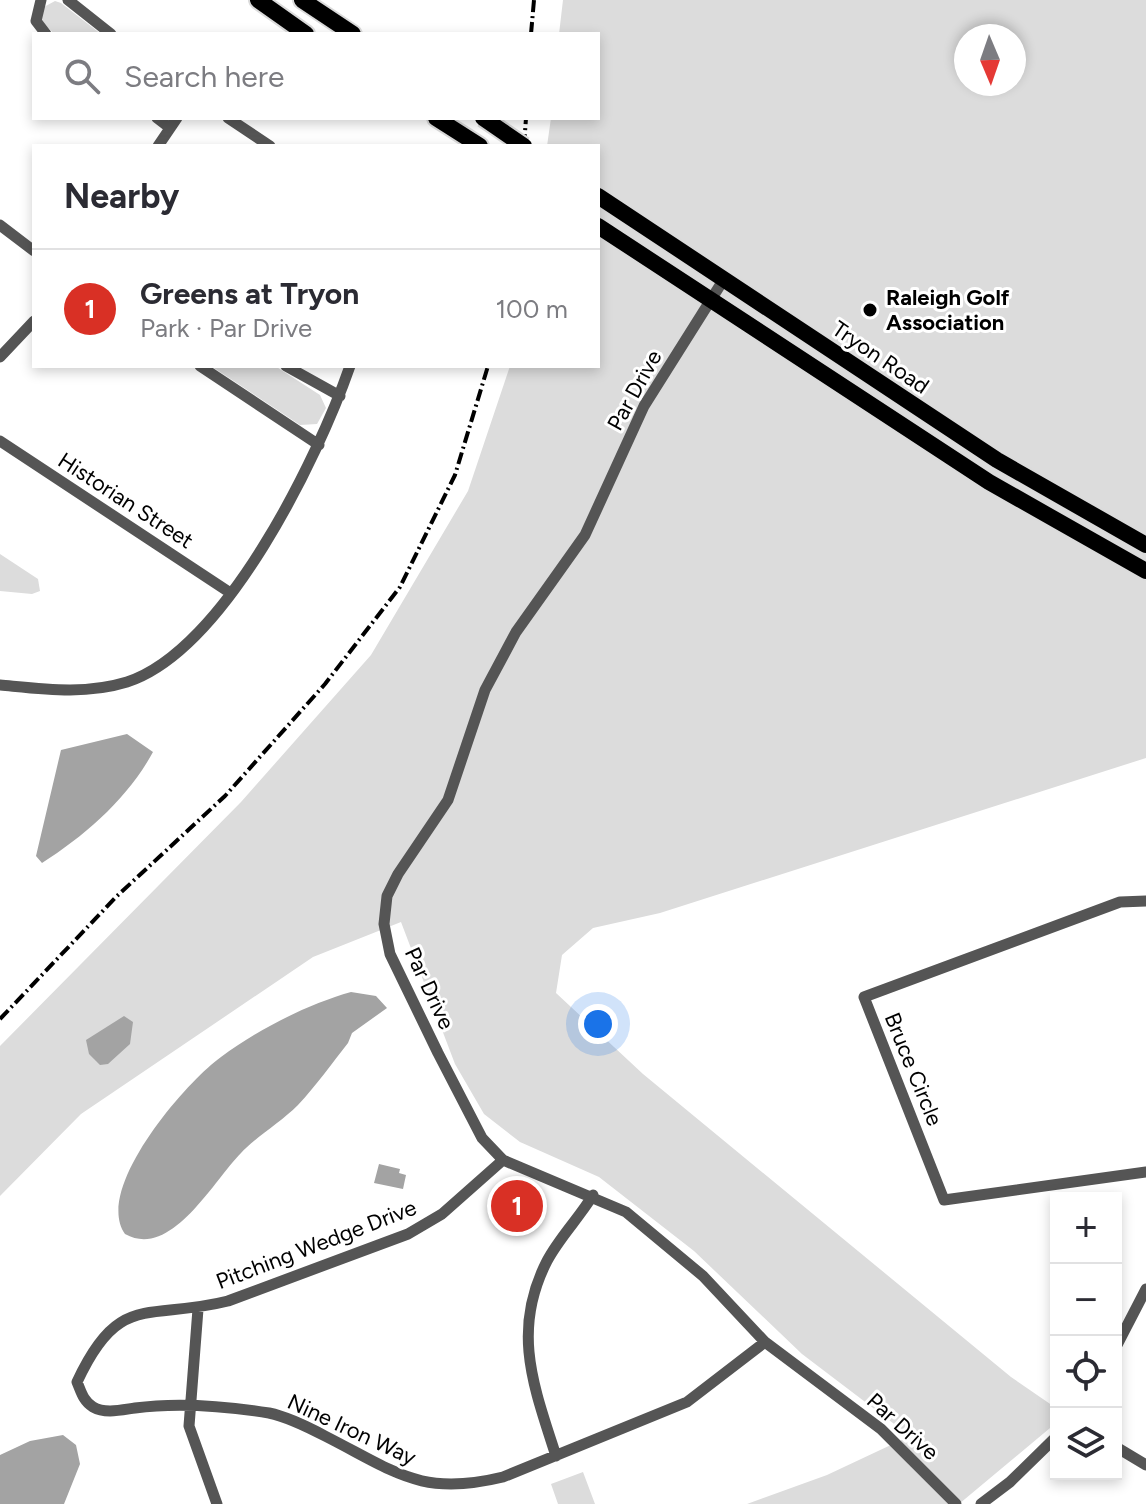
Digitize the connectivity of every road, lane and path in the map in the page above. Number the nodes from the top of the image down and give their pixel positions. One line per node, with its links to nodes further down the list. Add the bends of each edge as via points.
1 (41, 0): 5 (street, via 36,21)
2 (68, 0): 6 (street)
3 (258, 0): 7 (main road)
4 (302, 0): 8 (main road)
5 (44, 32)
6 (108, 32)
7 (303, 32)
8 (350, 32)
9 (231, 120): 14 (street)
10 (439, 120): 15 (main road)
11 (486, 120): 16 (main road, bridge)
12 (174, 123): 13 (street)
13 (159, 144)
14 (267, 144)
15 (477, 144)
16 (521, 144)
17 (600, 197): 21 (main road, Tryon Road)
18 (0, 225): 20 (street)
19 (600, 227): 22 (main road, Tryon Road)
20 (32, 249)
21 (724, 279): 22 (street, Par Drive); 31 (main road, Tryon Road, via 997,460)
22 (711, 299): 32 (main road, Tryon Road, via 1011,496); 36 (street, Par Drive, via 644,406 585,535 516,632 485,690 448,800 387,896 384,924 390,954 482,1138)
23 (32, 323): 24 (street)
24 (0, 357)
25 (203, 368): 30 (street)
26 (290, 368): 28 (street)
27 (349, 368): 28 (street)
28 (340, 396): 30 (street)
29 (0, 441): 33 (street, Historian Street)
30 (319, 445): 33 (street, via 281,521)
31 (1146, 545)
32 (1146, 571)
33 (229, 592): 34 (street, via 175,654 129,681 88,690)
34 (0, 685)
35 (1146, 901): 37 (street, Bruce Circle, via 1120,902 864,997 944,1200)
36 (503, 1160): 38 (street, Par Drive); 40 (street, Pitching Wedge Drive, via 442,1214 408,1234)
37 (1146, 1172)
38 (593, 1195): 42 (street, Par Drive, via 626,1212 681,1258); 47 (street, via 548,1259 527,1321 536,1395)
39 (1146, 1289): 41 (street)
40 (198, 1309): 43 (street, Pitching Wedge Drive, via 144,1312 118,1321 102,1337 77,1382); 44 (street)
41 (1122, 1336)
42 (765, 1342): 47 (street, Nine Iron Way, via 687,1402); 50 (street, Par Drive, via 881,1429)
43 (83, 1398): 44 (street, Nine Iron Way, via 108,1411)
44 (190, 1405): 47 (street, Nine Iron Way, via 272,1414 420,1483 471,1485); 49 (street, via 189,1426)
45 (1050, 1443): 51 (street)
46 (1122, 1451): 48 (street)
47 (556, 1456)
48 (1146, 1465)
49 (217, 1504)
50 (956, 1504)
51 (981, 1504)

